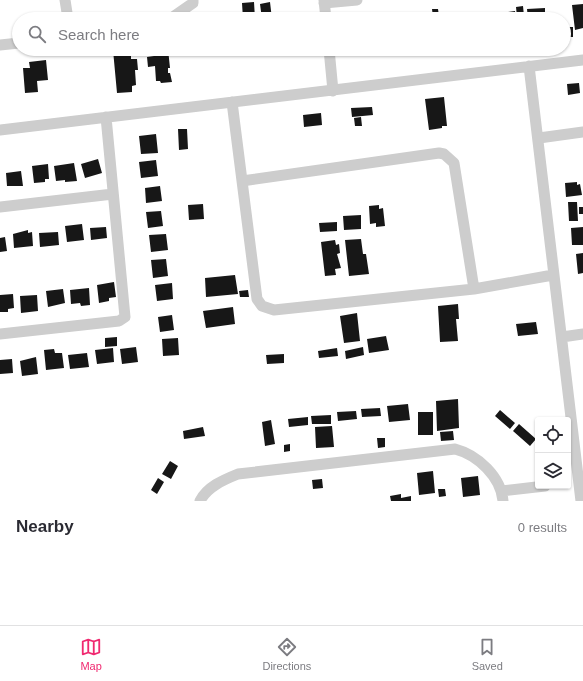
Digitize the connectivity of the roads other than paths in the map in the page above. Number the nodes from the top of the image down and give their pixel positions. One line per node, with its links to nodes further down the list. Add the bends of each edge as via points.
1 (65, 0): 5 (street)
2 (357, 0): 4 (street)
3 (195, 1): 6 (street)
4 (324, 2): 7 (street)
5 (67, 12)
6 (180, 12)
7 (325, 12)
8 (12, 44): 9 (street)
9 (0, 45)
10 (330, 56): 13 (street)
11 (583, 60): 12 (street)
12 (529, 66): 13 (street); 18 (street)
13 (333, 90): 14 (street)
14 (232, 102): 15 (street); 19 (street)
15 (106, 116): 16 (street); 20 (street)
16 (0, 130)
17 (583, 132): 18 (street)
18 (539, 138): 22 (street)
19 (242, 181): 23 (street, via 257,299 267,308 274,310); 23 (street, via 444,154 454,164)
20 (114, 194): 21 (street); 24 (street, via 126,313 124,319)
21 (0, 207)
22 (553, 275): 23 (street); 26 (street)
23 (474, 289)
24 (0, 334)
25 (583, 334): 26 (street)
26 (562, 337): 27 (street)
27 (573, 483): 30 (street)
28 (535, 488): 29 (street)
29 (503, 496): 31 (street, via 499,483 492,474 468,454 455,449 238,474 211,488)
30 (581, 498)
31 (200, 501)

